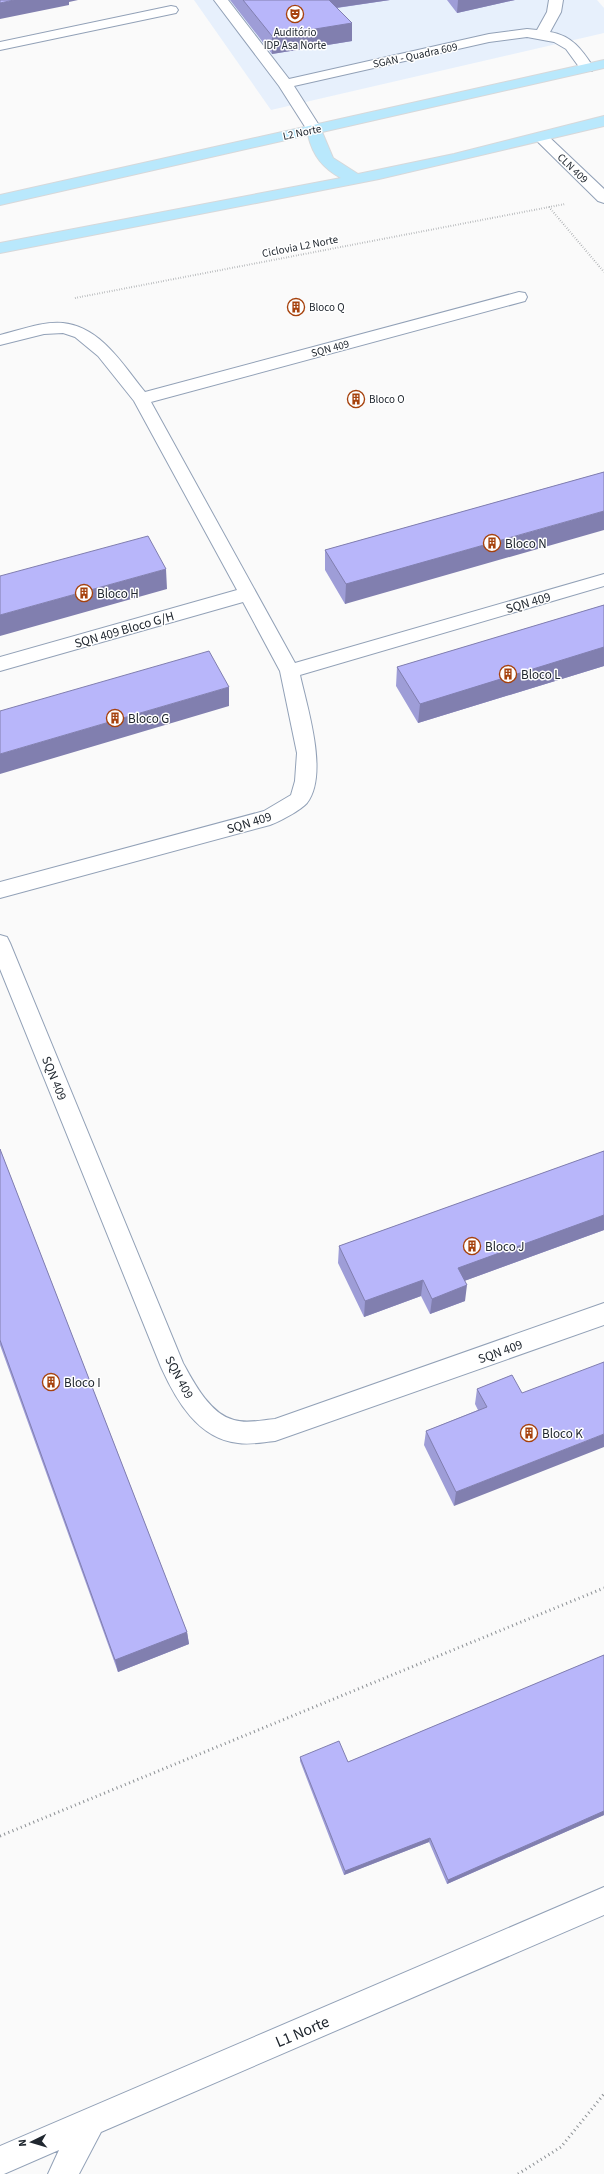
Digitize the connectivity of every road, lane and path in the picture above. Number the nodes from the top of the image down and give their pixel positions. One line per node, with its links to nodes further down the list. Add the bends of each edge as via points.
1 (221, 0): 8 (street)
2 (556, 0): 4 (street, via 554,12)
3 (171, 10): 5 (street)
4 (542, 34): 7 (street, SGAN - Quadra 609, via 558,38 571,46); 8 (street, SGAN - Quadra 609, via 509,34)
5 (0, 46)
6 (604, 64): 7 (main road, L2 Norte)
7 (587, 68): 10 (main road, L2 Norte)
8 (285, 84): 10 (street)
9 (604, 121): 11 (main road)
10 (314, 130): 12 (main road, via 323,158 331,166); 14 (main road, L2 Norte)
11 (542, 138): 12 (main road); 13 (street, CLN 409)
12 (356, 179): 16 (main road)
13 (604, 198): 15 (path, Ciclovia L2 Norte)
14 (0, 200)
15 (549, 207): 17 (path); 19 (path, Ciclovia L2 Norte)
16 (0, 248)
17 (604, 272)
18 (519, 297): 21 (street, SQN 409)
19 (69, 300)
20 (0, 340): 21 (street, SQN 409, via 64,328 81,333 104,352)
21 (141, 399): 23 (street, SQN 409)
22 (604, 580): 25 (street, SQN 409)
23 (247, 594): 24 (street, SQN 409 Bloco G/H); 25 (street, SQN 409)
24 (0, 664)
25 (290, 671): 26 (street, SQN 409, via 307,753 305,781 299,799 270,817)
26 (0, 890)
27 (0, 943): 28 (street, SQN 409, via 173,1367 186,1394 205,1416 230,1431 275,1430)
28 (604, 1314)
29 (604, 1588): 30 (path)
30 (0, 1836)
31 (604, 1901): 33 (street, L1 Norte)
32 (604, 2094): 36 (path, via 561,2147)
33 (91, 2121): 34 (street, L1 Norte); 35 (street)
34 (0, 2161)
35 (63, 2174)
36 (518, 2174)

